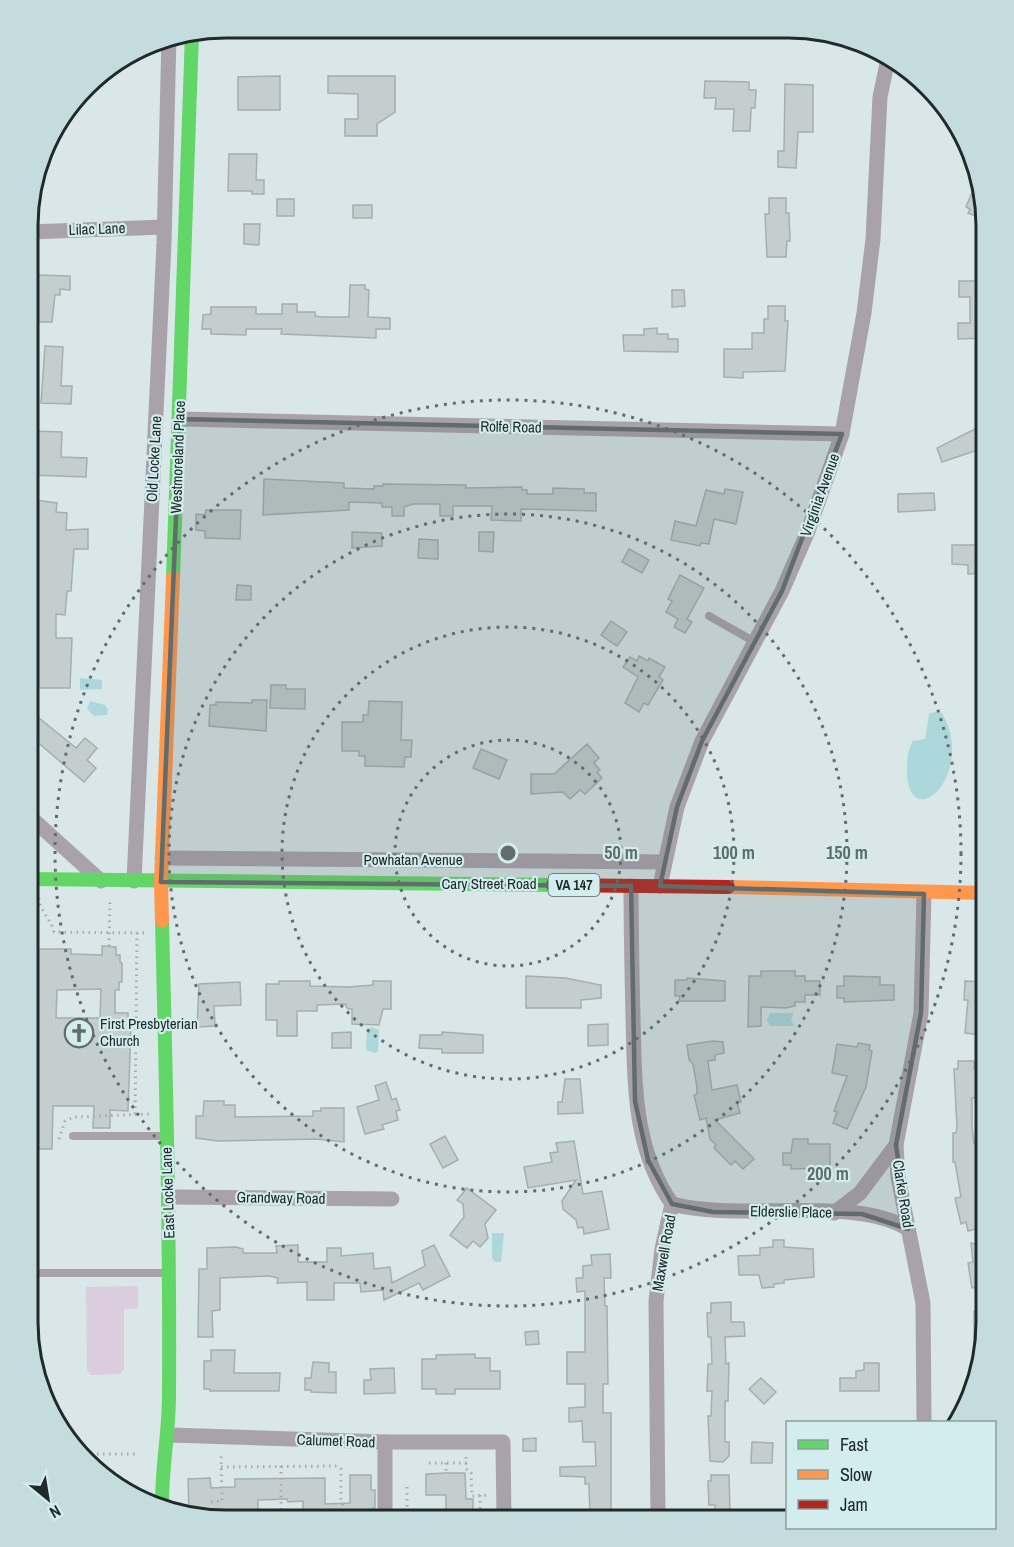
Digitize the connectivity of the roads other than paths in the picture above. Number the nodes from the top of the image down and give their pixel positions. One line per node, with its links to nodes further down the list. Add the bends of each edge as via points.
1 (192, 41): 8 (street, Westmoreland Place)
2 (169, 46): 6 (street, Old Locke Lane)
3 (887, 66): 5 (street, Virginia Avenue)
4 (892, 69): 5 (street, Virginia Avenue)
5 (886, 77): 9 (street, Virginia Avenue, via 880,97 873,239 864,313)
6 (164, 227): 7 (street, Lilac Lane); 17 (street, Old Locke Lane)
7 (37, 232)
8 (180, 419): 9 (street, Rolfe Road); 13 (street, Westmoreland Place)
9 (842, 434): 11 (street, Virginia Avenue, via 783,591)
10 (709, 616): 11 (lane)
11 (754, 642): 14 (street, Virginia Avenue, via 702,741 677,807)
12 (37, 823): 16 (street)
13 (162, 858): 14 (street, Powhatan Avenue); 18 (street, Westmoreland Place)
14 (664, 862): 20 (street, Virginia Avenue)
15 (37, 879): 16 (street, Cary Street Road / VA 147)
16 (101, 881): 17 (street, Cary Street Road / VA 147)
17 (134, 881): 18 (street, Cary Street Road / VA 147)
18 (161, 882): 19 (street, Cary Street Road / VA 147); 24 (street, East Locke Lane)
19 (631, 886): 20 (street, Cary Street Road / VA 147); 28 (street, Maxwell Road, via 635,1101 648,1160)
20 (660, 886): 22 (street, Cary Street Road / VA 147)
21 (976, 893): 22 (street, Cary Street Road / VA 147)
22 (924, 894): 25 (street, Clarke Road, via 921,1013)
23 (73, 1136): 24 (lane)
24 (166, 1136): 26 (street, East Locke Lane)
25 (896, 1145): 29 (street, via 860,1193); 30 (street, Clarke Road)
26 (169, 1197): 27 (street, Grandway Road); 32 (street, East Locke Lane)
27 (392, 1200)
28 (672, 1204): 29 (street, Elderslie Place, via 713,1212); 39 (street, Maxwell Road, via 656,1300)
29 (834, 1213): 30 (street, Elderslie Place, via 878,1216)
30 (908, 1228): 33 (street, Clarke Road, via 923,1303)
31 (37, 1273): 32 (lane)
32 (170, 1274): 34 (street, East Locke Lane)
33 (924, 1421)
34 (170, 1435): 35 (street, Calumet Road); 36 (street, East Locke Lane, via 162,1463)
35 (385, 1442): 37 (street); 38 (street, Calumet Road, via 502,1442)
36 (162, 1498)
37 (385, 1510)
38 (504, 1510)
39 (658, 1510)

